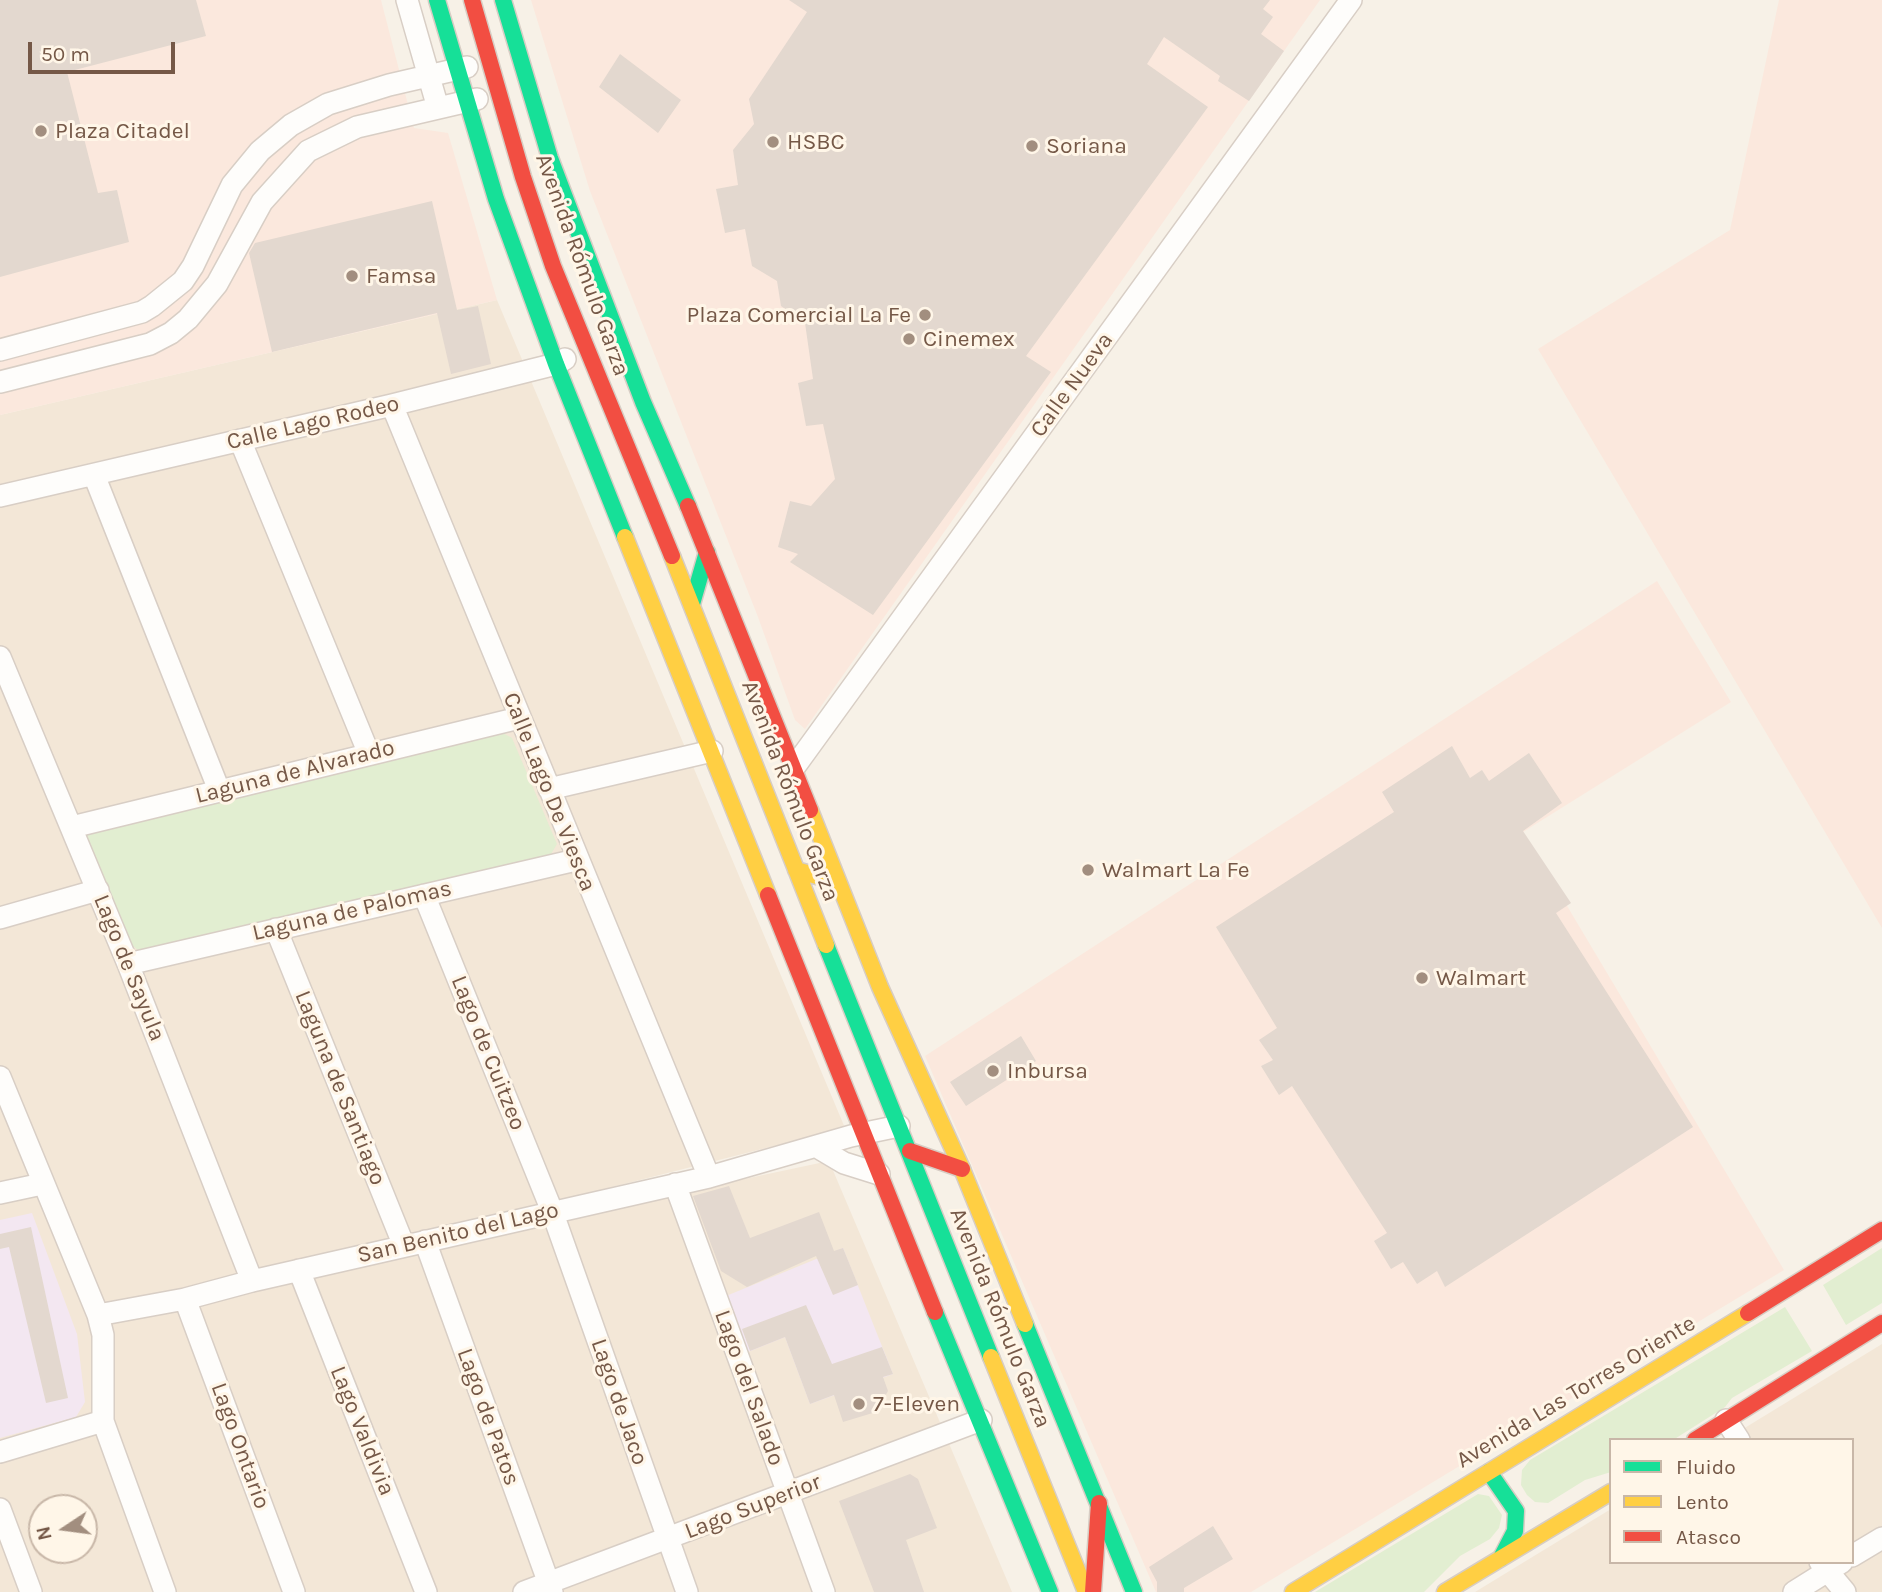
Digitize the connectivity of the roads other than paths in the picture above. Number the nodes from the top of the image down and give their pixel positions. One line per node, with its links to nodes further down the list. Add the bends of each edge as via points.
1 (407, 0): 6 (street)
2 (472, 0): 8 (main road, Avenida Rómulo Garza)
3 (503, 0): 7 (main road)
4 (1351, 0): 32 (street, Calle Nueva)
5 (438, 2): 9 (main road)
6 (414, 24): 9 (street); 12 (street)
7 (511, 26): 8 (street); 13 (main road)
8 (482, 38): 9 (street); 10 (main road, Avenida Rómulo Garza)
9 (452, 47): 11 (main road)
10 (490, 61): 11 (street); 13 (street); 14 (main road, Avenida Rómulo Garza)
11 (457, 69): 12 (street); 15 (main road)
12 (428, 76): 16 (street); 19 (street, via 328,104 291,125 260,151 232,185 193,266 183,281 152,306)
13 (529, 90): 17 (main road)
14 (499, 94): 15 (street); 18 (main road, Avenida Rómulo Garza, via 549,253)
15 (466, 101): 16 (street); 20 (main road)
16 (438, 108): 21 (street, via 357,127 308,151 262,202 217,284 171,332 150,344)
17 (614, 325): 18 (street, Calle Lago Rodeo); 26 (main road)
18 (586, 347): 20 (street, Calle Lago Rodeo); 27 (main road, Avenida Rómulo Garza)
19 (0, 350)
20 (556, 364): 22 (street, Calle Lago Rodeo); 30 (main road)
21 (0, 383)
22 (392, 405): 23 (street, Calle Lago Rodeo); 29 (street, Calle Lago De Viesca)
23 (240, 440): 24 (street, Calle Lago Rodeo); 31 (street)
24 (94, 475): 25 (street, Calle Lago Rodeo); 34 (street)
25 (0, 496)
26 (707, 552): 27 (main road); 32 (main road)
27 (692, 604): 37 (main road, Avenida Rómulo Garza)
28 (0, 657): 35 (street, Lago de Sayula)
29 (519, 718): 31 (street, Laguna de Alvarado); 33 (street, Calle Lago De Viesca)
30 (712, 751): 33 (street); 46 (main road)
31 (369, 754): 34 (street, Laguna de Alvarado)
32 (793, 769): 38 (main road)
33 (550, 789): 36 (street, Calle Lago De Viesca)
34 (219, 790): 35 (street, Laguna de Alvarado)
35 (72, 827): 39 (street, Lago de Sayula)
36 (576, 860): 40 (street, Laguna de Palomas); 51 (street, Calle Lago De Viesca)
37 (796, 870): 38 (main road); 45 (main road, Avenida Rómulo Garza)
38 (838, 882): 49 (main road)
39 (98, 890): 41 (street); 43 (street, Lago de Sayula)
40 (424, 895): 42 (street, Laguna de Palomas); 55 (street, Lago de Cuitzeo)
41 (0, 918)
42 (276, 929): 43 (street, Laguna de Palomas); 58 (street, Laguna de Santiago)
43 (128, 964): 60 (street, Lago de Sayula)
44 (0, 1077): 52 (street)
45 (899, 1126): 46 (street, San Benito del Lago); 48 (main road, Avenida Rómulo Garza)
46 (864, 1133): 47 (street, San Benito del Lago); 50 (main road)
47 (817, 1147): 50 (street, via 844,1163); 51 (street, San Benito del Lago)
48 (910, 1152): 49 (main road); 90 (main road, Avenida Rómulo Garza)
49 (961, 1169): 73 (main road)
50 (878, 1174): 64 (main road)
51 (709, 1177): 53 (street, San Benito del Lago)
52 (42, 1184): 54 (street); 62 (street)
53 (675, 1184): 55 (street, San Benito del Lago); 72 (street, Lago del Salado)
54 (0, 1193)
55 (552, 1211): 57 (street, San Benito del Lago); 77 (street, Lago de Jaco)
56 (1882, 1230): 70 (main road, Avenida Las Torres Oriente)
57 (425, 1241): 58 (street, San Benito del Lago); 81 (street, Lago de Patos)
58 (404, 1246): 59 (street, San Benito del Lago)
59 (299, 1270): 60 (street, San Benito del Lago); 85 (street, Lago Valdivia)
60 (252, 1281): 61 (street, San Benito del Lago)
61 (185, 1299): 62 (street, San Benito del Lago); 84 (street, Lago Ontario)
62 (98, 1315): 66 (street, via 104,1354)
63 (1882, 1323): 65 (main road)
64 (981, 1420): 72 (street, Lago Superior); 89 (main road)
65 (1726, 1420): 67 (main road); 68 (street)
66 (103, 1421): 69 (street); 83 (street)
67 (1698, 1438)
68 (1738, 1438)
69 (0, 1452)
70 (1495, 1468): 75 (main road, via 1535,1513 1548,1519); 79 (main road, via 1516,1511 1515,1531); 93 (main road, Avenida Las Torres Oriente)
71 (1609, 1493): 75 (main road)
72 (788, 1494): 77 (street, Lago Superior); 88 (street, Lago del Salado)
73 (1099, 1503): 91 (main road); 92 (main road)
74 (0, 1509): 82 (street)
75 (1569, 1517): 79 (main road)
76 (1882, 1538): 78 (street)
77 (667, 1539): 81 (street, Lago Superior); 87 (street, Lago de Jaco)
78 (1854, 1555)
79 (1502, 1558): 94 (main road)
80 (1829, 1565): 95 (street); 96 (street)
81 (550, 1587): 86 (street, Lago Superior)
82 (31, 1592)
83 (165, 1592)
84 (294, 1592)
85 (426, 1592)
86 (524, 1592)
87 (687, 1592)
88 (824, 1592)
89 (1050, 1592)
90 (1086, 1592)
91 (1093, 1592)
92 (1134, 1592)
93 (1293, 1592)
94 (1445, 1592)
95 (1794, 1592)
96 (1845, 1592)

